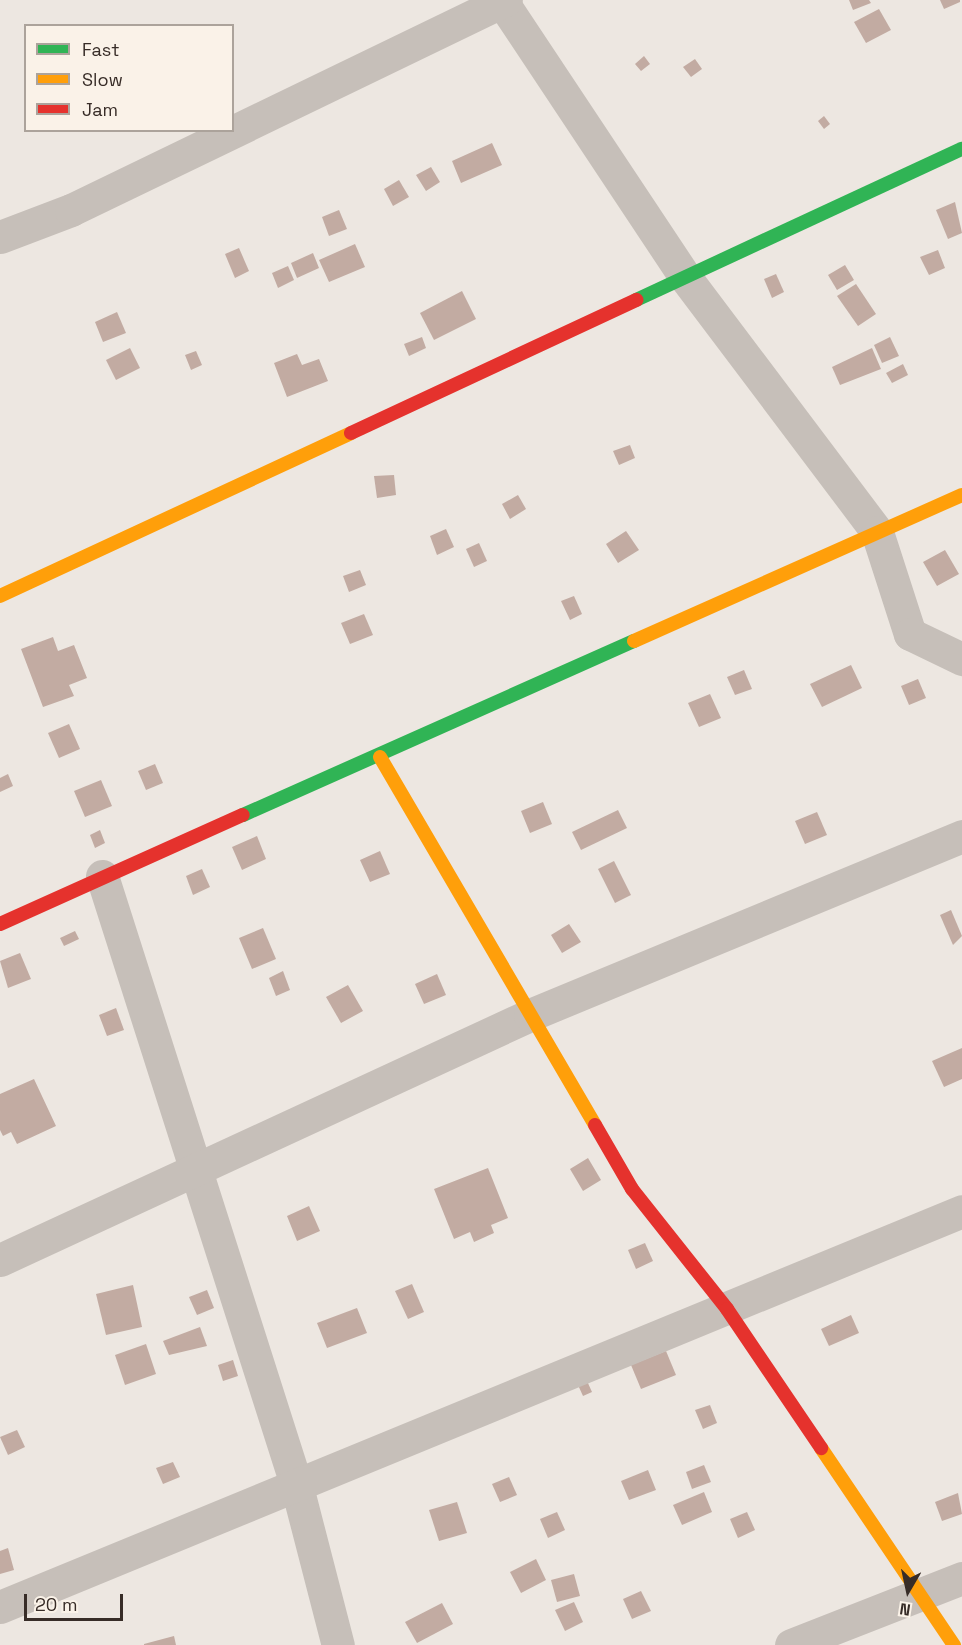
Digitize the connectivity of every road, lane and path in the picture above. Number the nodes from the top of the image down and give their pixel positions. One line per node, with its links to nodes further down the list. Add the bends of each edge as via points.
1 (503, 1): 2 (street); 6 (street)
2 (234, 131)
3 (233, 132): 5 (street, via 72,210)
4 (962, 149): 6 (street)
5 (0, 237)
6 (685, 277): 8 (street); 9 (street)
7 (962, 495): 8 (street)
8 (877, 531): 10 (street, via 910,634); 11 (street)
9 (0, 596)
10 (962, 659)
11 (380, 757): 13 (street); 15 (street)
12 (962, 836): 15 (street)
13 (102, 876): 14 (street); 16 (street)
14 (0, 924)
15 (530, 1015): 16 (street); 19 (street, via 632,1188)
16 (195, 1172): 18 (street); 20 (street)
17 (962, 1211): 19 (street)
18 (0, 1260)
19 (727, 1309): 20 (street); 22 (street)
20 (297, 1487): 23 (street); 24 (street)
21 (962, 1578): 22 (street)
22 (922, 1596): 25 (street); 26 (street)
23 (0, 1607)
24 (338, 1645)
25 (791, 1645)
26 (954, 1645)

